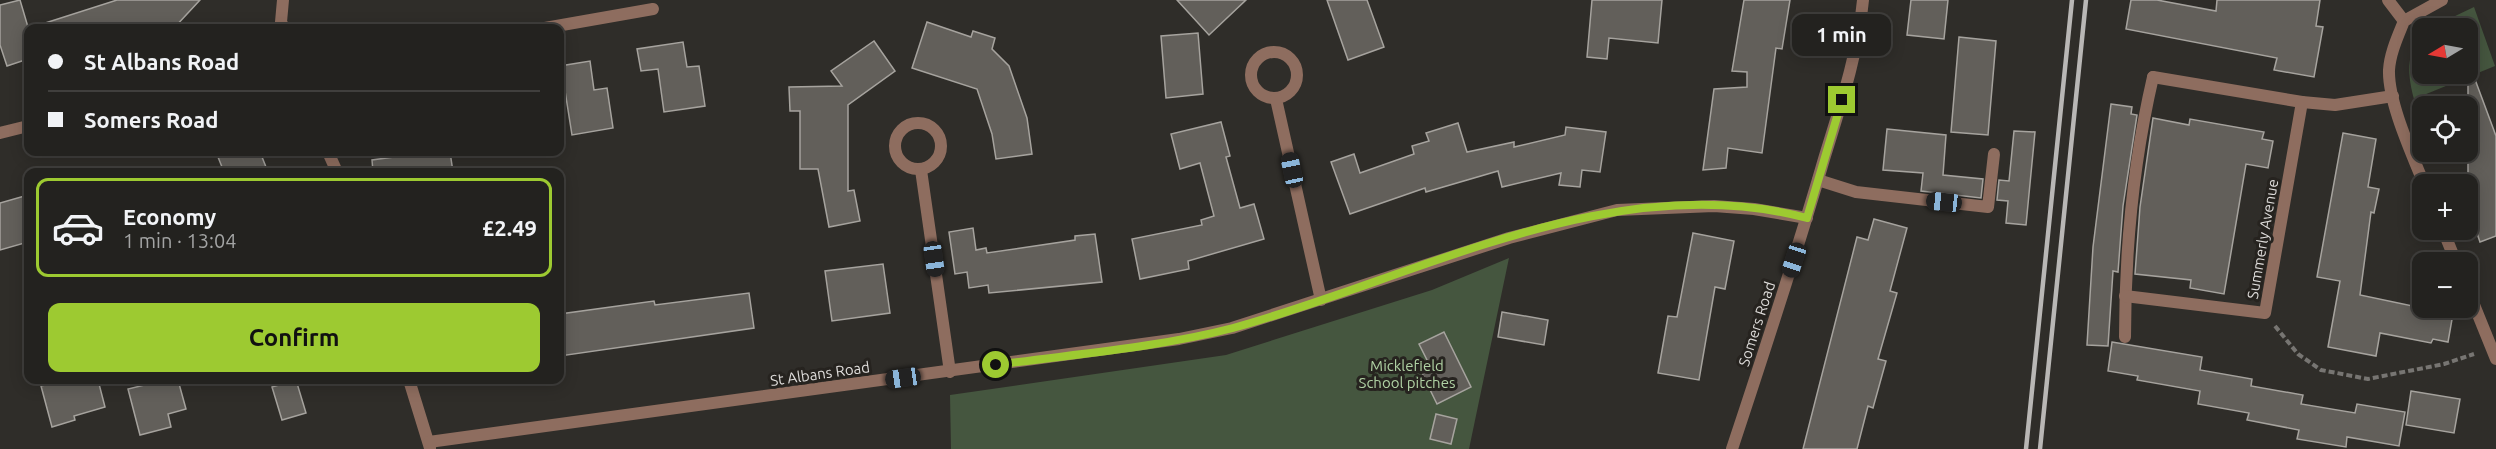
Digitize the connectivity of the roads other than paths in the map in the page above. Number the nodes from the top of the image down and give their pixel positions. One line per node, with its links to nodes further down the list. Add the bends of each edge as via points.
1 (283, 0): 7 (street)
2 (1863, 0): 17 (street, Somers Road, via 1842,100)
3 (2388, 0): 6 (street)
4 (2442, 0): 6 (street)
5 (652, 9): 8 (street)
6 (2404, 21): 9 (street, via 2389,70)
7 (279, 24)
8 (564, 25)
9 (2393, 96): 11 (street, via 2335,105); 16 (street)
10 (1276, 99): 20 (street)
11 (2302, 102): 19 (street, Summerly Avenue, via 2265,313); 19 (street, via 2153,77 2132,197)
12 (24, 127): 13 (street)
13 (0, 133)
14 (1994, 154): 17 (street, via 1988,207 1856,192)
15 (921, 170): 24 (street)
16 (2420, 174)
17 (1818, 180): 18 (street, Somers Road)
18 (1807, 218): 20 (street, St Albans Road, via 1754,208 1714,206 1617,210 1509,238); 27 (street, Somers Road)
19 (2125, 296): 22 (street)
20 (1321, 300): 24 (street, St Albans Road, via 1232,328 1179,339)
21 (2478, 315): 23 (street)
22 (2125, 337)
23 (2494, 354)
24 (950, 372): 26 (street, St Albans Road)
25 (410, 384): 26 (street)
26 (429, 446)
27 (1732, 449)

